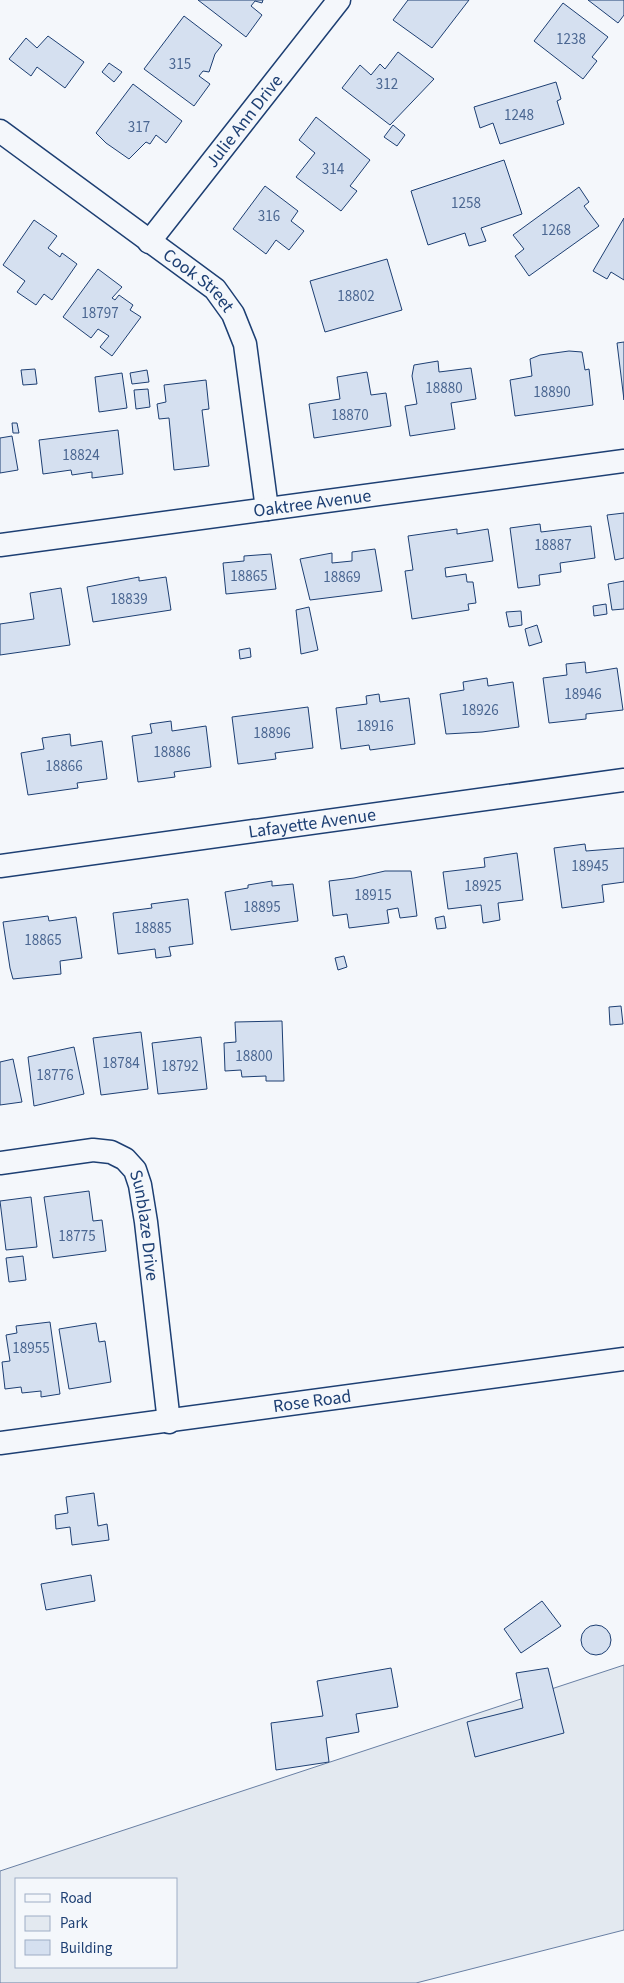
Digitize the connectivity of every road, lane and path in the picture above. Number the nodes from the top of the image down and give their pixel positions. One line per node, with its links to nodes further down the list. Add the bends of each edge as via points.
1 (339, 0): 3 (street, Julie Ann Drive)
2 (0, 132): 3 (street, Cook Street)
3 (149, 242): 5 (street, Cook Street, via 215,289 233,314 245,344)
4 (624, 461): 5 (street, Oaktree Avenue)
5 (267, 509): 6 (street, Oaktree Avenue)
6 (0, 545)
7 (624, 780): 8 (street, Lafayette Avenue)
8 (0, 866)
9 (0, 1163): 11 (street, Sunblaze Drive, via 93,1150 111,1152 125,1159 135,1170 146,1222)
10 (624, 1359): 11 (street, Rose Road)
11 (169, 1422): 12 (street, Rose Road)
12 (0, 1444)

